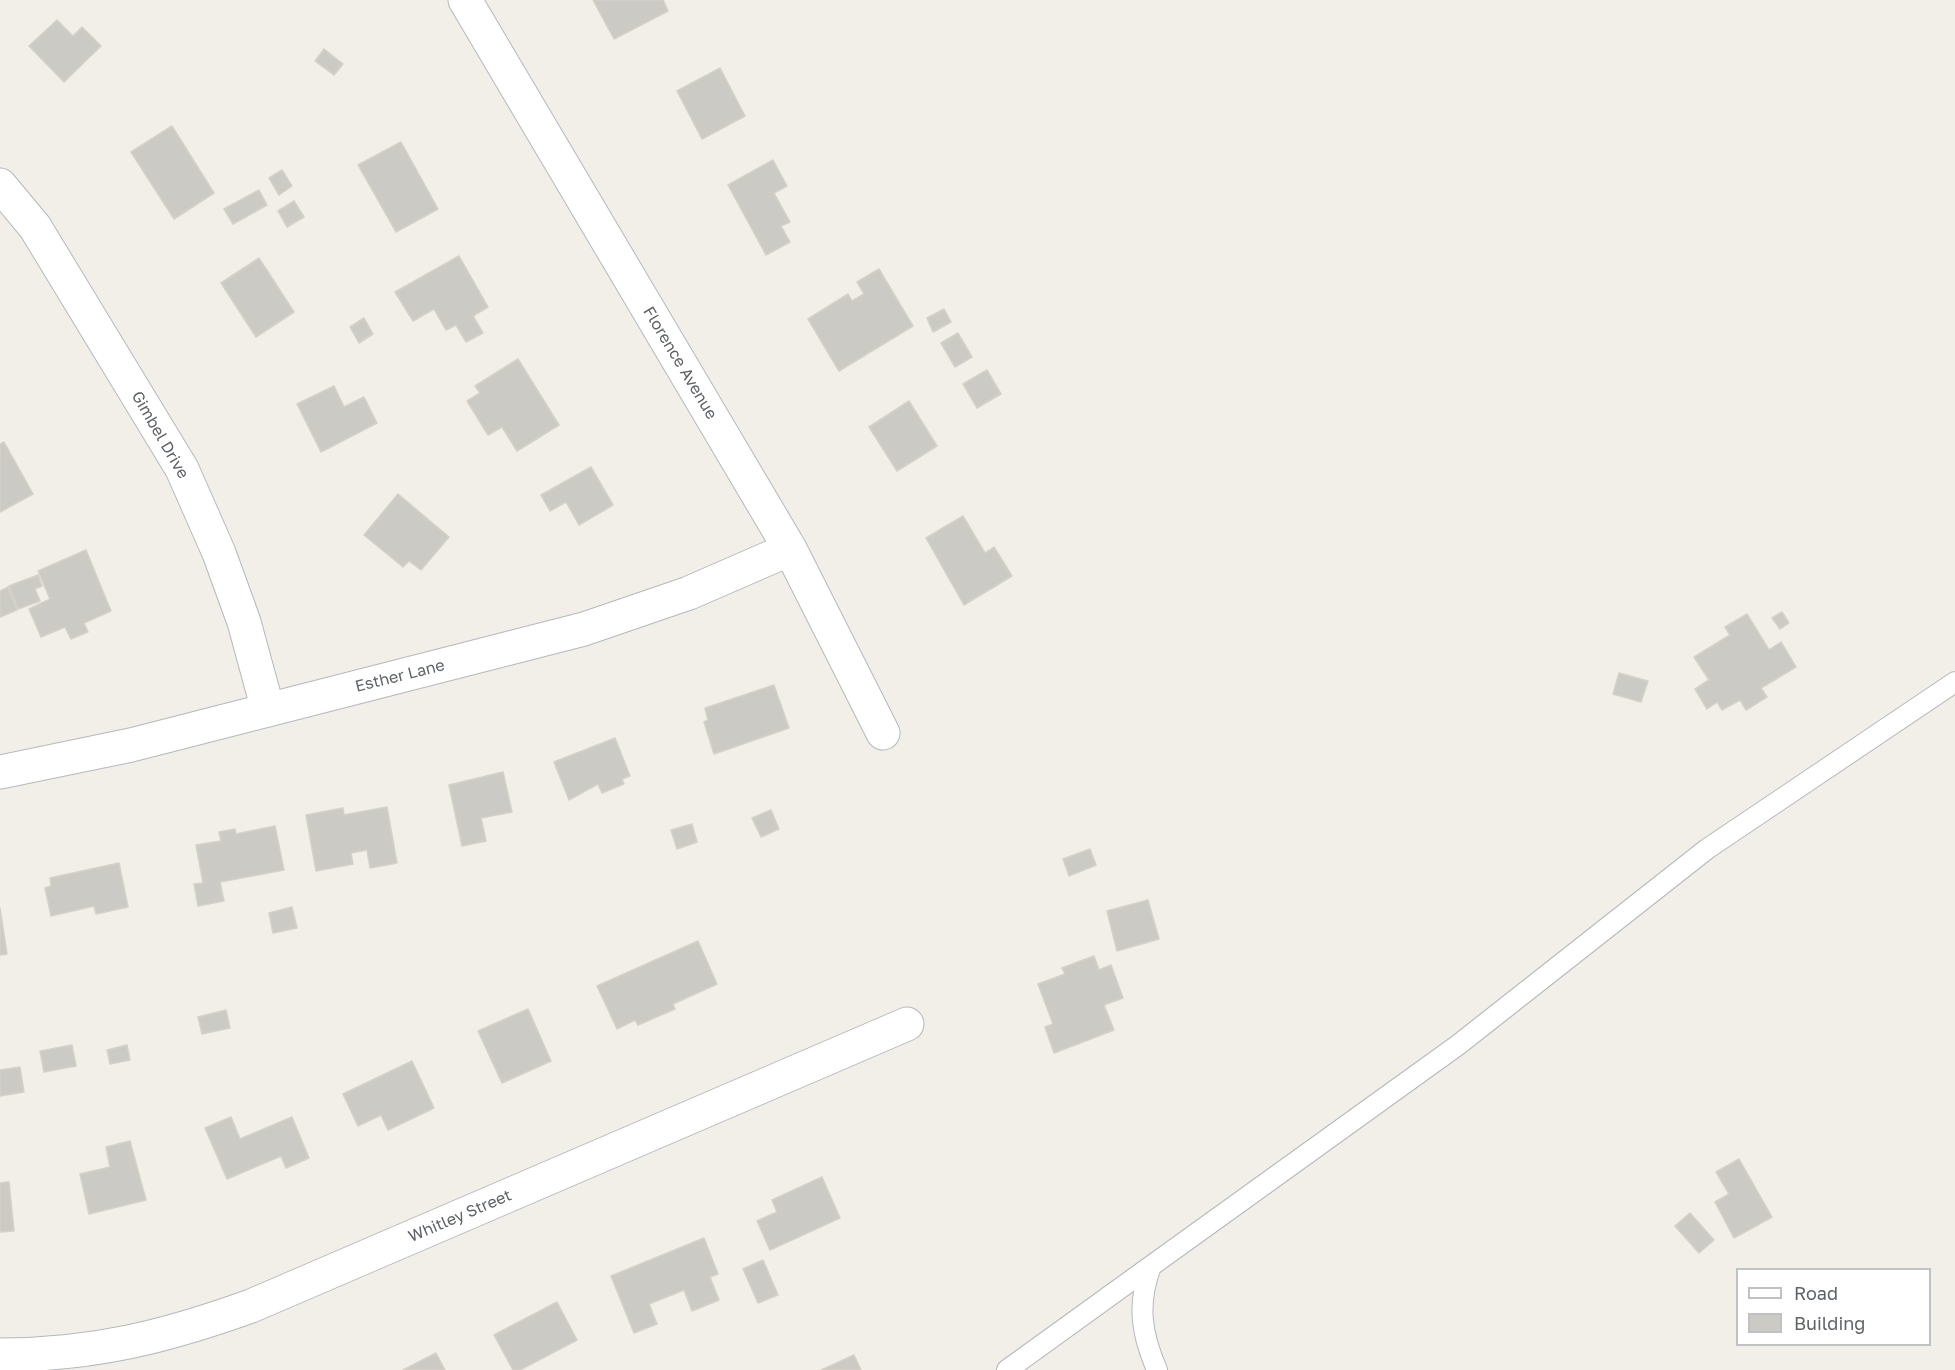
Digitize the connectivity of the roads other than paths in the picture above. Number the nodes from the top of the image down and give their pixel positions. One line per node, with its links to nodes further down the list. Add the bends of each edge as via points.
1 (465, 0): 3 (street, Florence Avenue)
2 (0, 185): 5 (street, Gimbel Drive, via 35,227 182,469 241,612)
3 (790, 549): 5 (street, Esther Lane, via 689,593 584,629); 6 (street, Florence Avenue)
4 (1955, 682): 9 (lane, via 1707,849 1458,1045)
5 (268, 710): 7 (street, Esther Lane, via 131,745)
6 (883, 733)
7 (0, 772)
8 (907, 1024): 10 (street, Whitley Street, via 251,1306 184,1330 114,1346 43,1355)
9 (1151, 1266): 11 (lane); 12 (lane, via 1142,1290 1140,1315 1146,1345)
10 (0, 1355)
11 (1007, 1370)
12 (1157, 1370)

